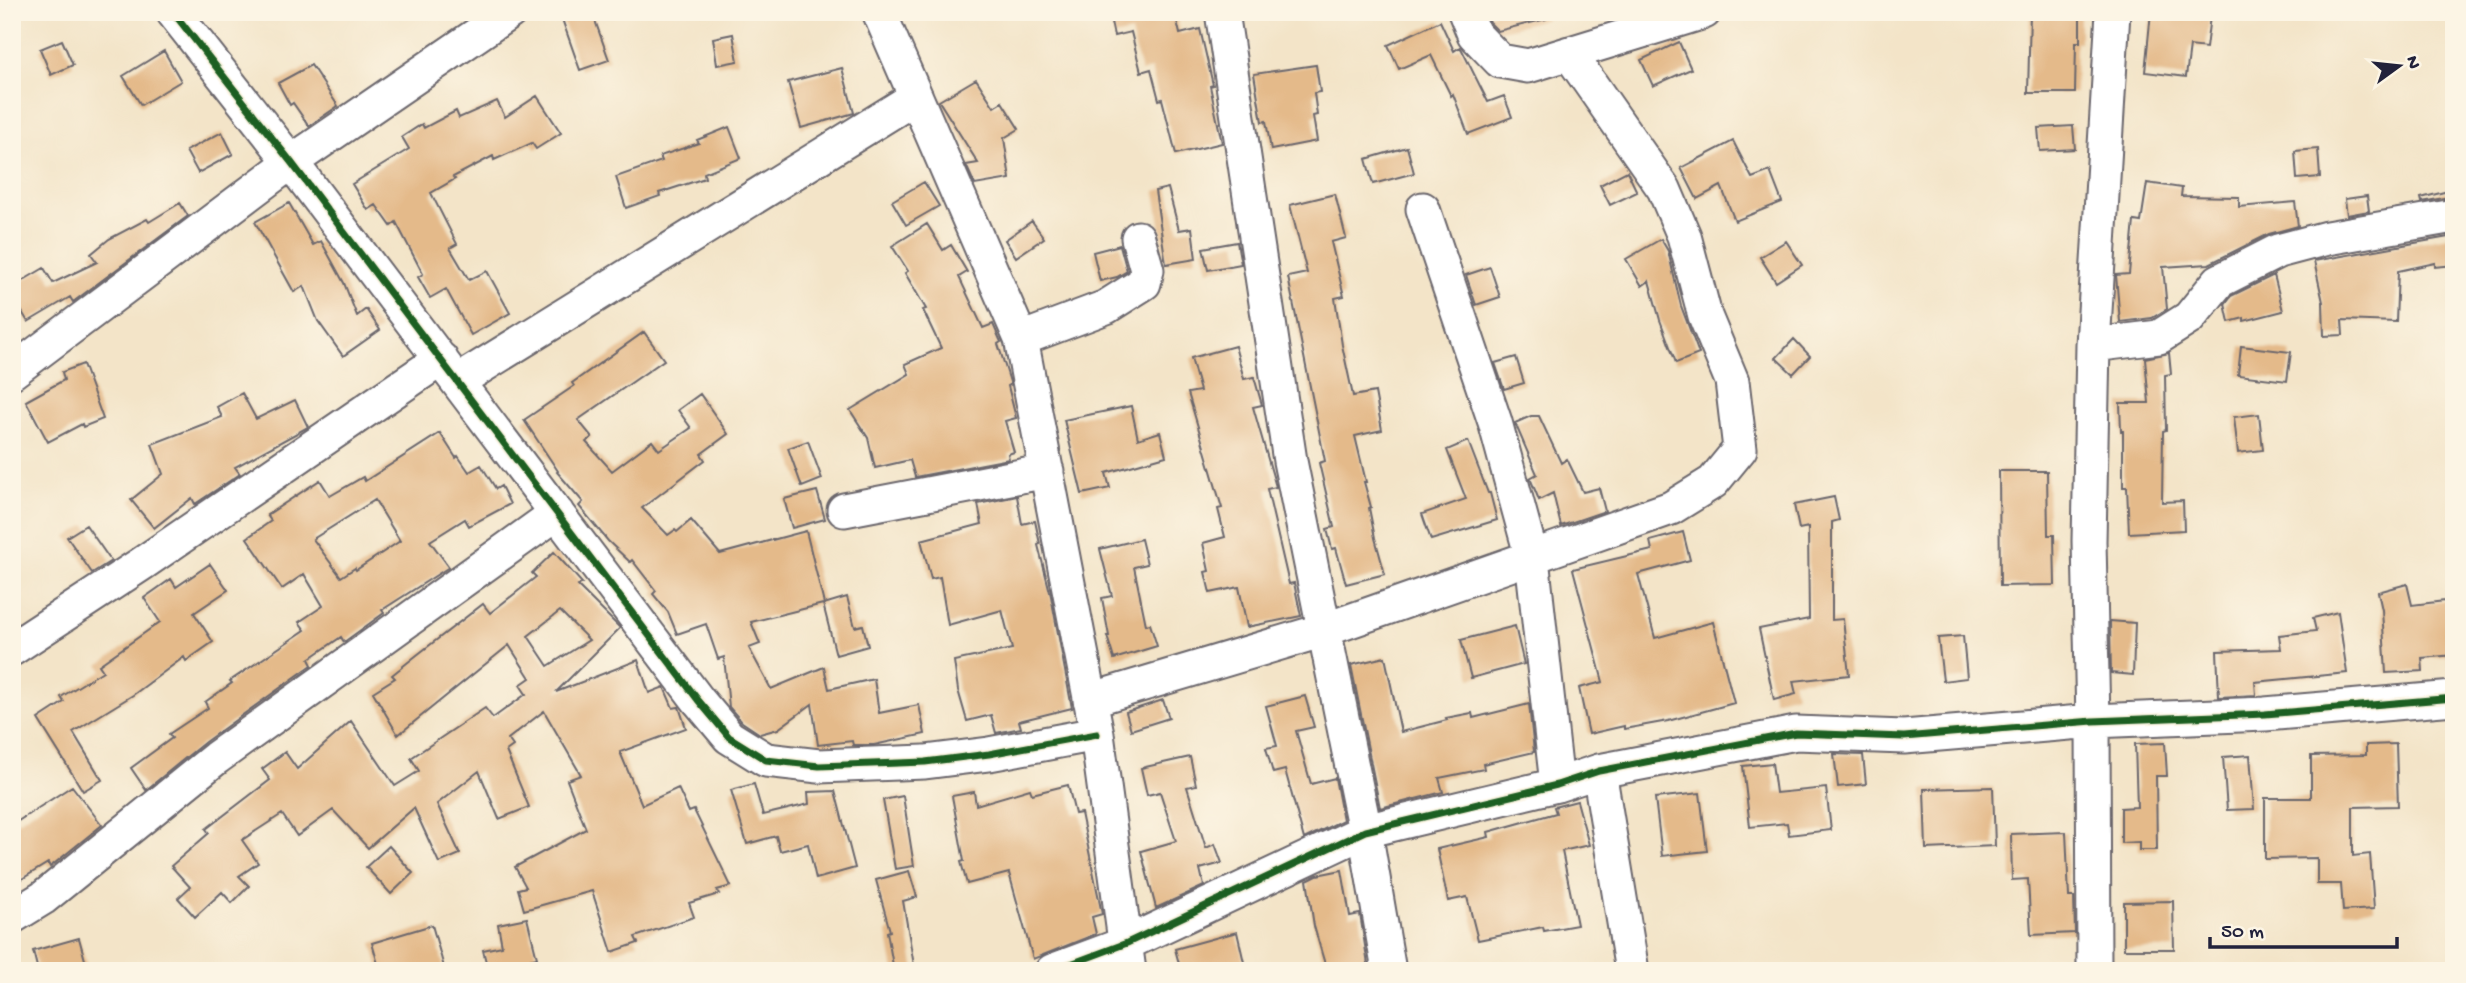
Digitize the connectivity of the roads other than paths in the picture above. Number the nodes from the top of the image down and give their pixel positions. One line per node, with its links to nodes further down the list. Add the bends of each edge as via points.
1 (173, 12): 10 (street)
2 (510, 12): 10 (street)
3 (879, 12): 9 (street)
4 (1222, 12): 22 (street, via 1290,461)
5 (1465, 12): 8 (street, via 1474,34 1500,61 1528,66)
6 (1704, 12): 8 (street)
7 (2113, 12): 15 (street)
8 (1569, 53): 21 (street, via 1664,189 1732,381 1740,449 1713,482 1671,508)
9 (916, 97): 14 (street); 16 (street)
10 (291, 162): 16 (street); 17 (street)
11 (1423, 209): 21 (street, via 1495,422)
12 (2454, 216): 15 (street, via 2278,251 2219,281 2189,318 2159,337)
13 (1138, 238): 14 (street, via 1147,270 1144,283 1106,307)
14 (1021, 338): 18 (street)
15 (2093, 345): 26 (street, via 2089,541)
16 (449, 370): 20 (street); 23 (street)
17 (12, 372)
18 (1047, 471): 19 (street); 25 (street)
19 (844, 510)
20 (557, 513): 27 (street, via 729,737 766,760 819,766 925,762); 31 (street, via 216,758 43,898)
21 (1532, 558): 22 (street); 29 (street)
22 (1324, 629): 25 (street); 30 (street)
23 (12, 649)
24 (2454, 698): 26 (street, via 2265,714)
25 (1090, 700): 27 (street)
26 (2093, 721): 28 (street, via 1904,737 1796,733); 36 (street)
27 (1097, 734): 32 (street)
28 (1598, 771): 29 (street); 35 (street)
29 (1556, 785): 30 (street)
30 (1365, 831): 32 (street); 34 (street)
31 (12, 917)
32 (1128, 957): 33 (street)
33 (1052, 971)
34 (1389, 971)
35 (1632, 971)
36 (2094, 971)

